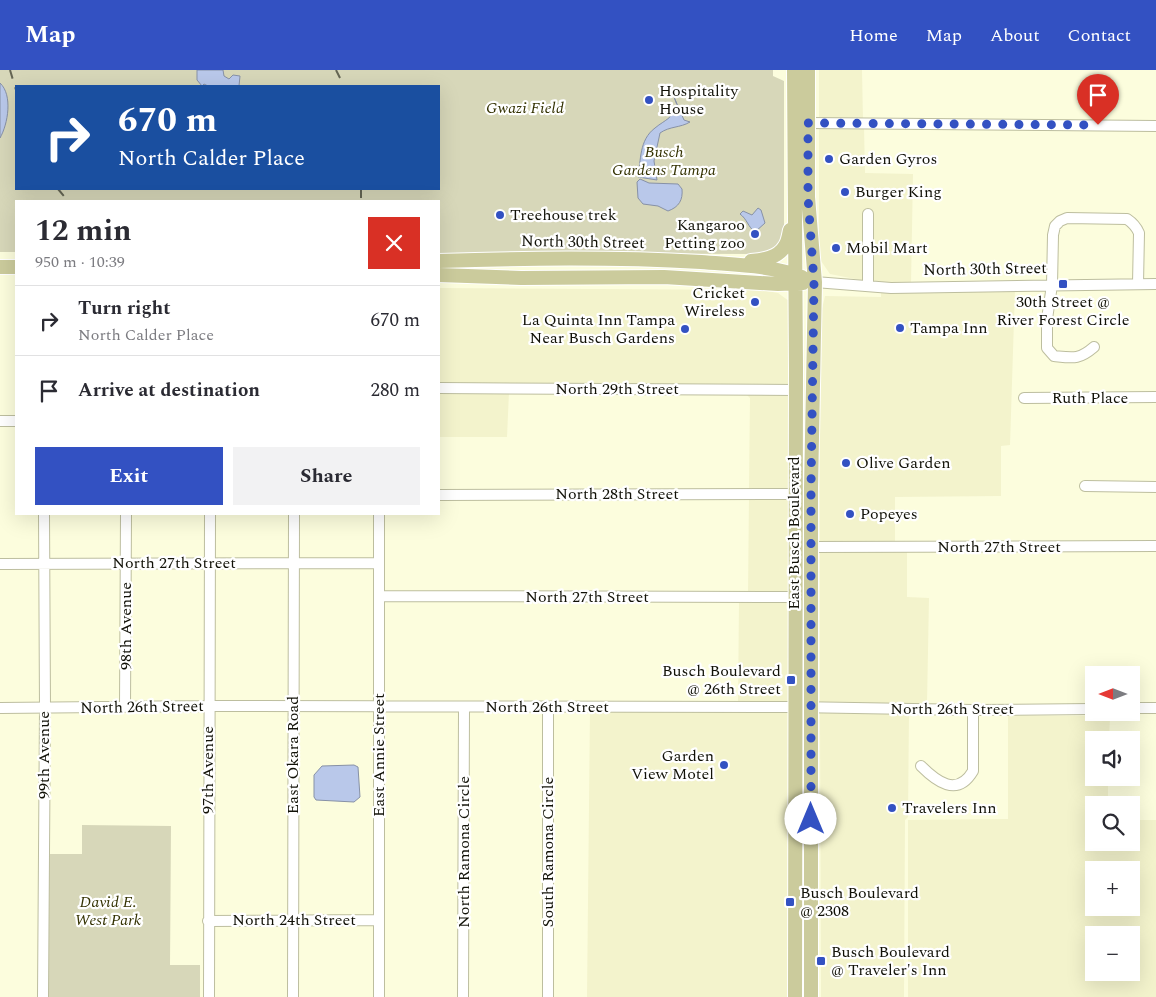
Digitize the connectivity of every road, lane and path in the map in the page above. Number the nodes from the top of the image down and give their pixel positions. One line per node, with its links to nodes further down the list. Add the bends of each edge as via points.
1 (794, 70): 3 (main road, via 800,114); 6 (main road, East Busch Boulevard)
2 (808, 70): 3 (main road, East Busch Boulevard)
3 (808, 123): 4 (street); 13 (main road, East Busch Boulevard, via 808,197)
4 (1156, 126)
5 (868, 214): 17 (street)
6 (794, 217): 8 (main road, via 780,252 768,259); 12 (main road, East Busch Boulevard)
7 (440, 261): 8 (main road, North 30th Street, via 521,258)
8 (724, 264): 12 (main road, North 30th Street, via 780,270)
9 (0, 267): 10 (main road)
10 (15, 267)
11 (440, 275): 12 (main road, North 30th Street)
12 (795, 279): 13 (main road, North 30th Street); 20 (main road, East Busch Boulevard)
13 (814, 282): 17 (street, North 30th Street); 35 (main road, East Busch Boulevard)
14 (1138, 284): 15 (street, North 30th Street); 16 (street, North 30th Street); 16 (street, via 1139,233 1136,227 1127,219 1096,217 1067,218 1055,226)
15 (1156, 284)
16 (1052, 285): 17 (street, North 30th Street); 18 (street, via 1047,348 1054,356 1076,358)
17 (868, 286)
18 (1094, 347)
19 (440, 388): 20 (street, North 29th Street)
20 (796, 390): 28 (main road, East Busch Boulevard)
21 (1024, 398): 22 (street, Ruth Place)
22 (1156, 398)
23 (0, 421): 24 (street)
24 (15, 421)
25 (1086, 486): 26 (street)
26 (1156, 486)
27 (440, 494): 28 (street, North 28th Street)
28 (795, 494): 35 (main road, via 803,501 803,538); 43 (main road, East Busch Boulevard)
29 (44, 515): 41 (street, 99th Avenue)
30 (126, 515): 36 (street, 98th Avenue)
31 (210, 515): 37 (street, 97th Avenue)
32 (294, 515): 38 (street, East Okara Road)
33 (379, 515): 39 (street, East Annie Street)
34 (1156, 546): 35 (street, North 27th Street)
35 (812, 547): 52 (main road, East Busch Boulevard)
36 (126, 563): 37 (street, North 27th Street); 41 (street, North 27th Street); 45 (street, 98th Avenue)
37 (210, 563): 38 (street, North 27th Street); 44 (street, 97th Avenue)
38 (294, 563): 39 (street, North 27th Street); 46 (street, East Okara Road)
39 (379, 563): 42 (street, East Annie Street)
40 (0, 564): 41 (street, North 27th Street)
41 (44, 564): 55 (street, 99th Avenue)
42 (379, 596): 43 (street, North 27th Street); 47 (street, East Annie Street)
43 (796, 597): 50 (main road, East Busch Boulevard)
44 (208, 706): 45 (street, North 26th Street); 46 (street, North 26th Street); 62 (street, 97th Avenue)
45 (125, 707): 55 (street, North 26th Street)
46 (293, 707): 47 (street, North 26th Street); 60 (street, East Okara Road)
47 (379, 707): 48 (street, North 26th Street); 61 (street, East Annie Street)
48 (464, 707): 49 (street, North 26th Street); 68 (street, North Ramona Circle)
49 (548, 707): 50 (street, North 26th Street); 69 (street, South Ramona Circle)
50 (795, 707): 52 (street, North 26th Street); 59 (main road, East Busch Boulevard)
51 (0, 708): 55 (street, North 26th Street)
52 (811, 708): 57 (street, North 26th Street); 63 (main road, East Busch Boulevard)
53 (1140, 708): 54 (street)
54 (1156, 708)
55 (45, 709): 64 (street, 99th Avenue)
56 (1085, 709): 57 (street, North 26th Street)
57 (974, 710): 58 (street, via 973,771 968,780 959,784 942,784)
58 (921, 766)
59 (796, 858): 63 (main road, via 803,866 803,928); 70 (main road, East Busch Boulevard)
60 (293, 919): 61 (street, North 24th Street); 62 (street, North 24th Street); 66 (street, East Okara Road)
61 (379, 920): 67 (street, East Annie Street)
62 (208, 921): 65 (street, 97th Avenue)
63 (811, 949): 71 (main road, East Busch Boulevard)
64 (43, 997)
65 (209, 997)
66 (293, 997)
67 (379, 997)
68 (463, 997)
69 (548, 997)
70 (796, 997)
71 (811, 997)

